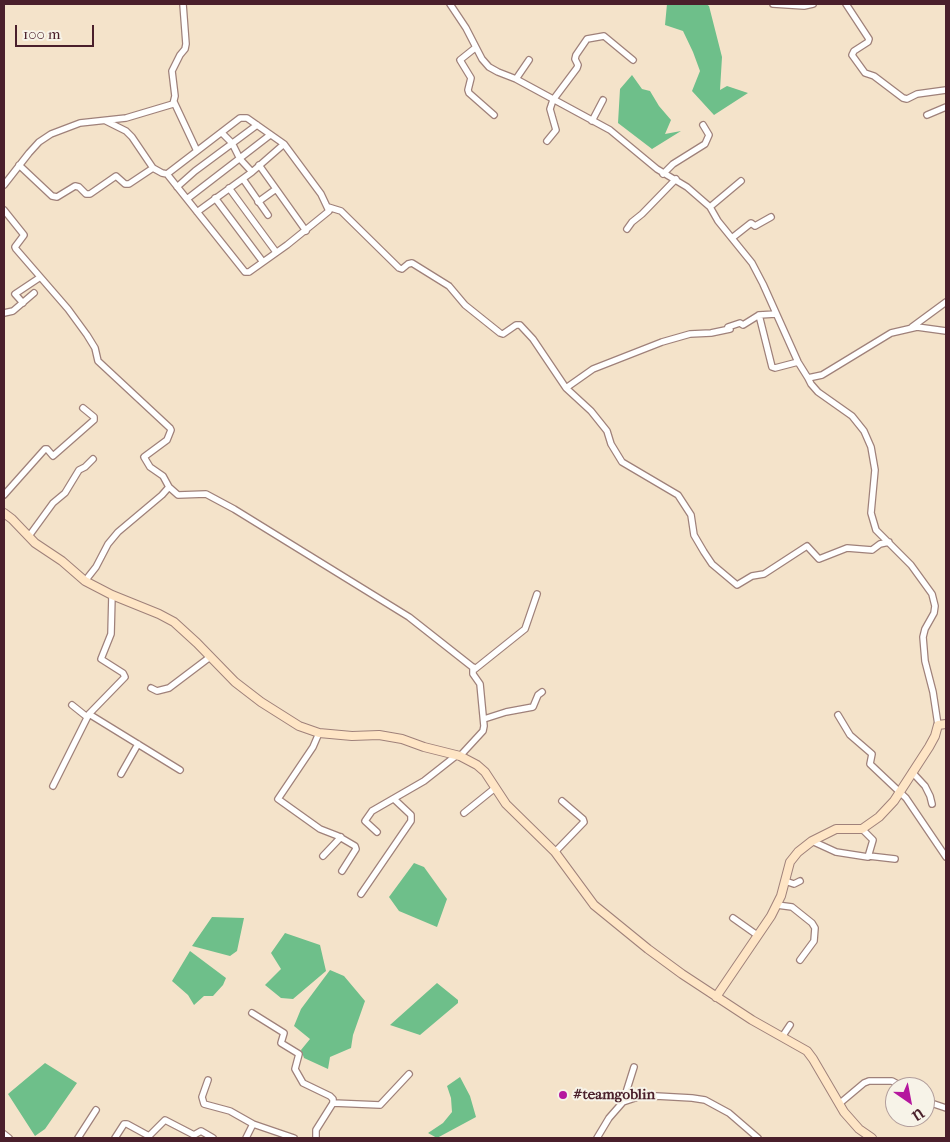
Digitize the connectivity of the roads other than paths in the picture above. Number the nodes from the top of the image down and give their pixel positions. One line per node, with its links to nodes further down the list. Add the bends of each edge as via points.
1 (183, 4): 13 (street, via 186,44 172,71)
2 (450, 4): 6 (street)
3 (773, 4): 4 (street)
4 (813, 4)
5 (846, 4): 10 (street, via 869,39 852,55 865,73 903,98)
6 (475, 48): 9 (street, via 489,66); 15 (street, via 460,60 471,78 468,90)
7 (529, 60): 9 (street)
8 (633, 60): 11 (street, via 604,36 587,38 576,54 577,68)
9 (516, 79): 11 (street)
10 (946, 90)
11 (553, 100): 18 (street); 23 (street, via 550,109 556,130)
12 (603, 100): 18 (street)
13 (174, 102): 17 (street, via 171,106 131,117); 26 (street)
14 (946, 106): 16 (street)
15 (494, 115)
16 (928, 115)
17 (106, 120): 28 (street, via 80,123 51,134); 30 (street, via 132,137)
18 (592, 121): 33 (street, via 610,130)
19 (257, 125): 21 (street, via 243,117); 22 (street); 24 (street)
20 (704, 125): 33 (street, via 709,134 705,144)
21 (222, 133): 24 (street); 26 (street)
22 (270, 135): 25 (street); 27 (street)
23 (547, 141)
24 (232, 143): 27 (street); 38 (street)
25 (284, 144): 29 (street); 44 (street)
26 (197, 151): 32 (street)
27 (240, 158): 31 (street); 42 (street)
28 (19, 165): 30 (street, via 57,197 75,186 90,194 116,176 130,184); 37 (street)
29 (259, 165): 31 (street); 40 (street)
30 (153, 168): 32 (street)
31 (252, 172): 34 (street)
32 (167, 174): 38 (street)
33 (663, 174): 35 (street)
34 (242, 179): 39 (street); 43 (street)
35 (676, 179): 45 (street, via 700,196); 50 (street)
36 (741, 181): 45 (street)
37 (4, 185)
38 (177, 186): 42 (street)
39 (229, 188): 41 (street); 53 (street)
40 (276, 189): 43 (street); 51 (street)
41 (215, 198): 47 (street); 54 (street)
42 (187, 199): 47 (street)
43 (258, 202): 48 (street)
44 (328, 207): 51 (street, via 329,211); 66 (street, via 340,211 399,268 412,263 449,286 500,333 520,325)
45 (710, 208): 52 (street)
46 (4, 210): 55 (street, via 24,235 16,249)
47 (197, 212): 54 (street, via 243,270 249,272)
48 (268, 214)
49 (771, 217): 52 (street, via 755,226 751,223)
50 (626, 229)
51 (306, 231): 53 (street)
52 (732, 238): 60 (street, via 752,263)
53 (276, 252): 54 (street)
54 (263, 262)
55 (39, 278): 58 (street, via 16,294); 69 (street, via 87,335 98,361 170,428 167,440 144,457)
56 (34, 294): 58 (street)
57 (946, 302): 62 (street)
58 (23, 303): 59 (street)
59 (4, 313)
60 (776, 314): 61 (street); 64 (street)
61 (759, 315): 64 (street, via 772,367); 66 (street, via 742,325 728,328 730,330 690,334 627,355 593,369)
62 (911, 327): 63 (street); 65 (street, via 886,336 822,375)
63 (946, 331)
64 (798, 362): 65 (street)
65 (808, 378): 75 (street, via 818,392 846,410 864,431 876,470 871,513 873,523 880,536)
66 (566, 388): 71 (street, via 607,431 622,462 678,495)
67 (83, 408): 70 (street, via 94,420 54,456 45,449)
68 (93, 459): 74 (street, via 78,470 65,494 52,505)
69 (169, 487): 76 (street, via 118,532); 80 (street, via 178,495 206,494 234,509 408,617)
70 (4, 495)
71 (686, 507): 73 (street); 75 (street, via 693,520 694,535 704,552 712,564 737,585 752,576 764,574 807,546 819,559 847,548 872,550)
72 (4, 513): 74 (street)
73 (687, 517)
74 (29, 536): 76 (street)
75 (889, 542): 87 (street, via 932,594 933,616 923,637 925,661)
76 (85, 581): 78 (street)
77 (537, 594): 80 (street, via 526,629 475,669)
78 (112, 596): 79 (street, via 167,617); 85 (street, via 111,634 101,659 125,677)
79 (210, 657): 81 (street, via 169,688 158,691); 88 (street, via 255,698 300,726)
80 (473, 667): 86 (street, via 473,674 480,684)
81 (151, 688)
82 (542, 692): 86 (street, via 533,707)
83 (72, 705): 85 (street)
84 (838, 715): 96 (street, via 850,735 872,754 870,764)
85 (88, 716): 89 (street); 94 (street)
86 (484, 719): 90 (street, via 483,731)
87 (942, 724): 92 (street)
88 (319, 733): 90 (street, via 379,735); 103 (street, via 278,799 320,829)
89 (138, 744): 91 (street); 93 (street)
90 (458, 756): 95 (street, via 481,768); 97 (street)
91 (180, 770)
92 (912, 772): 96 (street); 99 (street, via 925,786)
93 (121, 774)
94 (52, 786)
95 (496, 788): 100 (street); 105 (street, via 514,813)
96 (900, 792): 101 (street, via 878,817); 108 (street)
97 (394, 800): 102 (street, via 366,818 366,823); 113 (street, via 411,815 411,821)
98 (562, 800): 105 (street, via 584,822)
99 (932, 804)
100 (464, 814)
101 (862, 828): 104 (street, via 839,828); 107 (street, via 874,840)
102 (377, 832)
103 (341, 837): 106 (street); 110 (street, via 356,847)
104 (812, 841): 107 (street, via 836,852); 111 (street, via 803,846 790,862)
105 (555, 852): 118 (street, via 594,904 648,949)
106 (323, 856)
107 (869, 856): 109 (street)
108 (946, 858)
109 (895, 859)
110 (342, 871)
111 (784, 881): 112 (street, via 794,884); 114 (street)
112 (800, 881)
113 (360, 894)
114 (777, 905): 116 (street); 117 (street, via 790,906 815,928 814,941)
115 (733, 918): 116 (street)
116 (758, 936): 118 (street)
117 (800, 960)
118 (716, 997): 121 (street)
119 (252, 1013): 127 (street, via 284,1033 281,1043 299,1054 295,1067 299,1078 308,1087 333,1098)
120 (790, 1025): 121 (street)
121 (782, 1036): 128 (street, via 811,1055)
122 (634, 1067): 126 (street)
123 (409, 1074): 127 (street, via 380,1105)
124 (208, 1080): 130 (street, via 202,1097 204,1104 230,1111)
125 (885, 1081): 128 (street, via 861,1085)
126 (623, 1102): 139 (street); 140 (street, via 638,1096 705,1100 728,1113)
127 (333, 1103): 138 (street, via 319,1124)
128 (839, 1104): 141 (street)
129 (96, 1110): 133 (street)
130 (253, 1124): 136 (street); 137 (street)
131 (4, 1134): 132 (street)
132 (9, 1138)
133 (78, 1138)
134 (114, 1138): 135 (street, via 124,1124 149,1136 165,1120 194,1136 201,1131)
135 (213, 1138)
136 (246, 1138)
137 (294, 1138)
138 (316, 1138)
139 (597, 1138)
140 (758, 1138)
141 (872, 1138)

